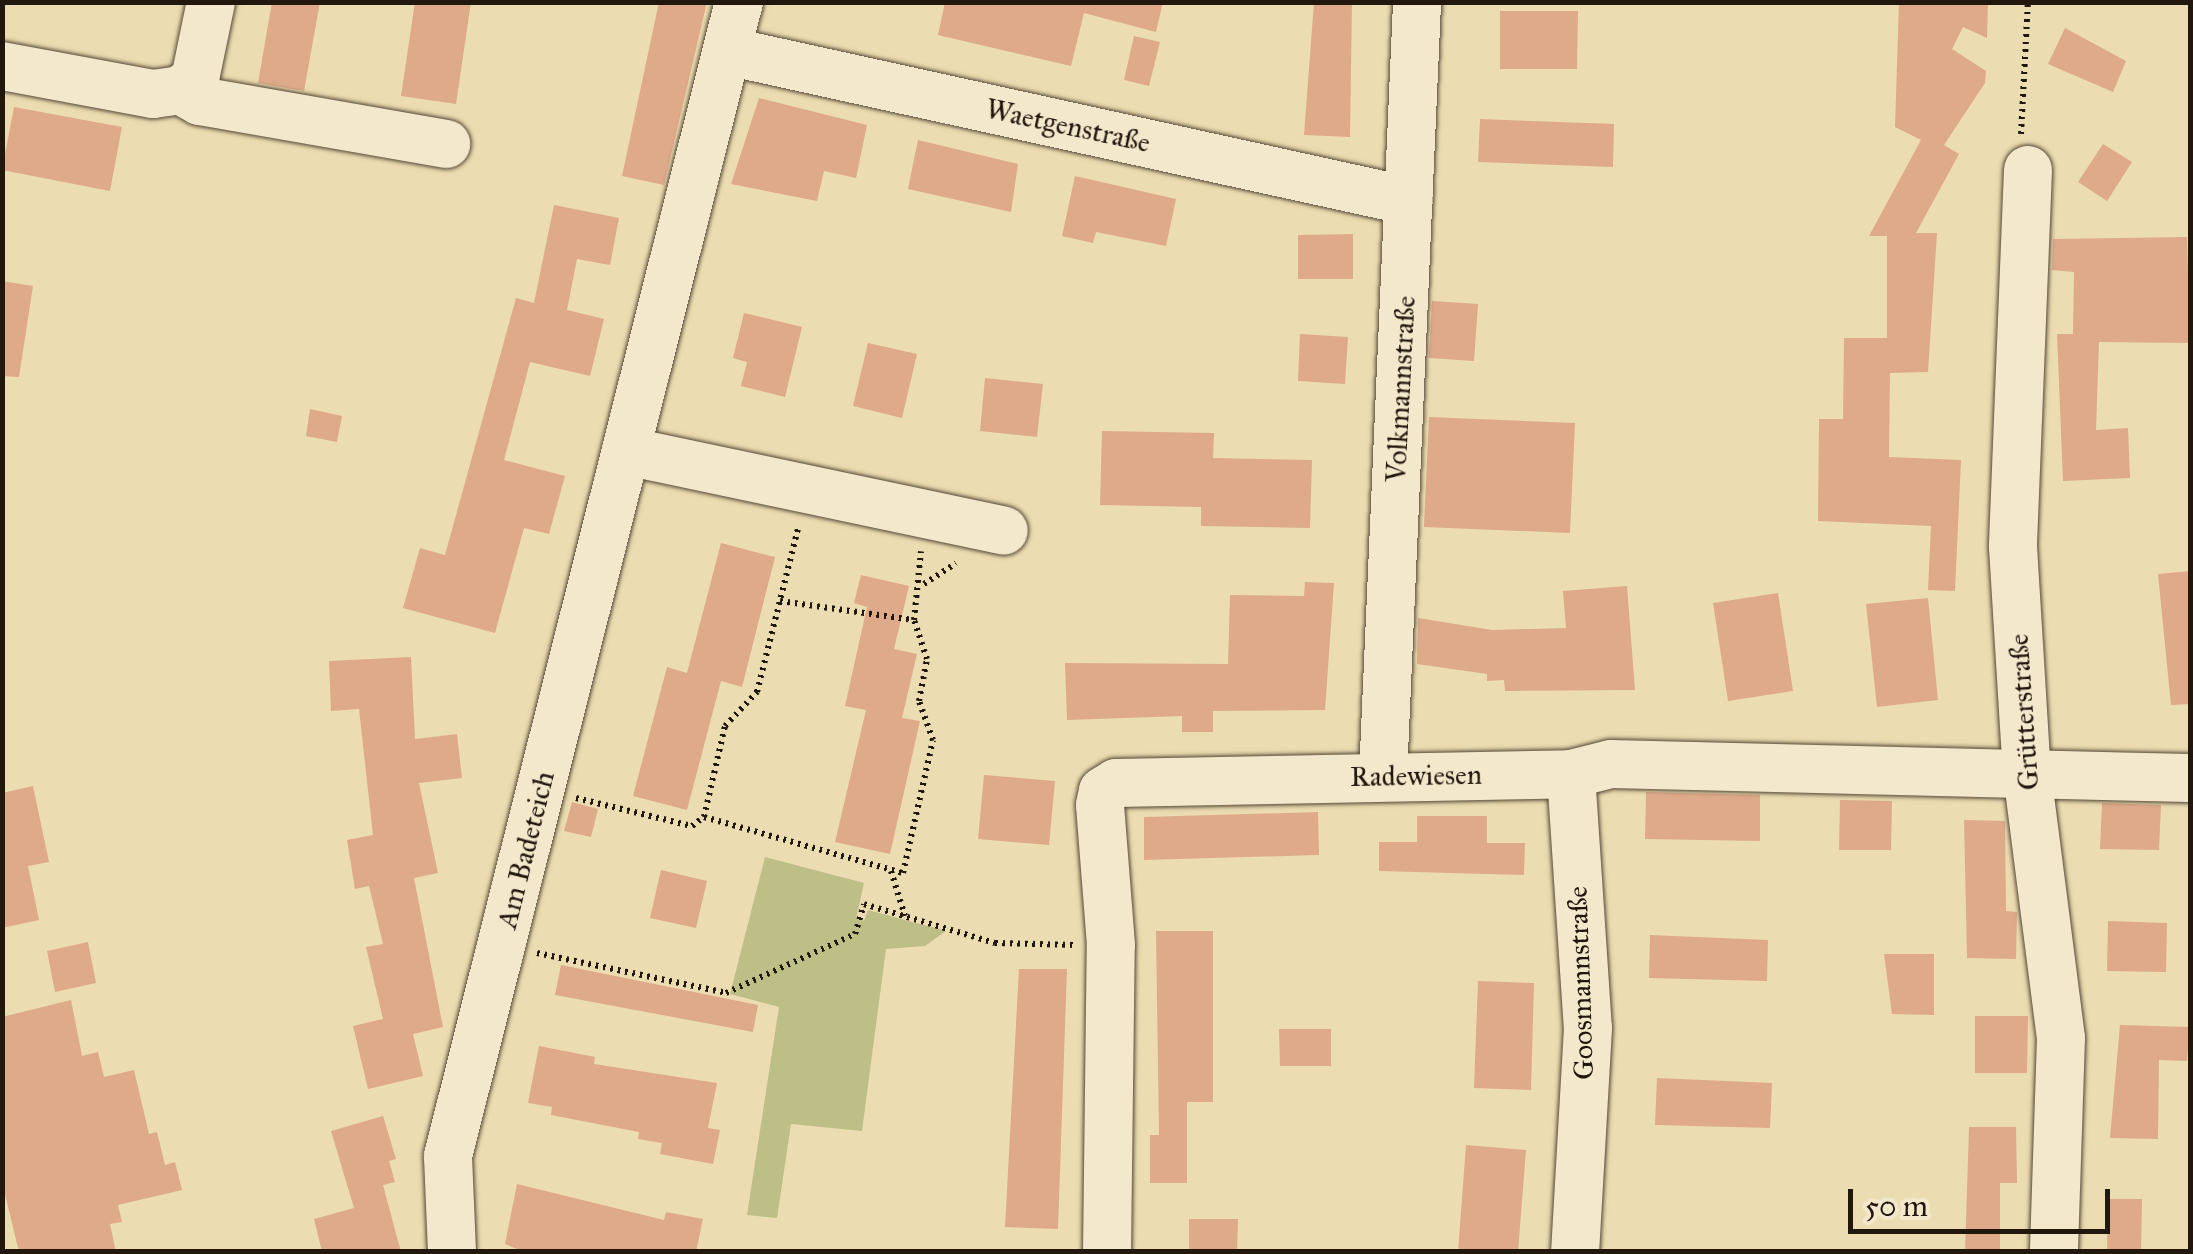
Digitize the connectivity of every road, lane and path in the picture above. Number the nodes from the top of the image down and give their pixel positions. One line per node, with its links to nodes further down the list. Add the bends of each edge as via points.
1 (211, 2): 7 (street, via 196,78)
2 (738, 2): 5 (street, Am Badeteich)
3 (1417, 2): 10 (street, Volkmannstraße)
4 (2028, 2): 9 (path, via 2017,110)
5 (727, 51): 10 (street, Waetgenstraße); 11 (street, Am Badeteich)
6 (4, 73): 7 (street, via 153,94)
7 (180, 90): 8 (street, via 200,101)
8 (446, 144)
9 (2028, 170): 17 (street, Grütterstraße, via 2013,547)
10 (1409, 201): 19 (street, Volkmannstraße)
11 (626, 451): 12 (street); 26 (street, Am Badeteich)
12 (807, 490): 13 (street); 15 (path)
13 (928, 515): 14 (street); 16 (path)
14 (1004, 531)
15 (780, 601): 16 (path); 22 (path, via 757,692 724,726)
16 (914, 620): 23 (path, via 926,650 920,702 933,740 904,873)
17 (2027, 773): 18 (street, Radewiesen, via 1611,764); 20 (street, Radewiesen); 30 (street, Grütterstraße, via 2062,1038)
18 (1571, 774): 19 (street, Radewiesen); 29 (street, Goosmannstraße, via 1588,1028)
19 (1383, 776): 25 (street, Radewiesen, via 1116,784 1103,790)
20 (2190, 778)
21 (586, 801): 22 (path, via 692,826)
22 (704, 817): 23 (path)
23 (890, 870): 24 (path)
24 (905, 916): 25 (path, via 996,943); 26 (path, via 864,904 855,934 726,993)
25 (1111, 945): 28 (street, Radewiesen)
26 (502, 946): 27 (street, Am Badeteich, via 448,1156 444,1191)
27 (452, 1252)
28 (1107, 1252)
29 (1575, 1252)
30 (2054, 1252)

